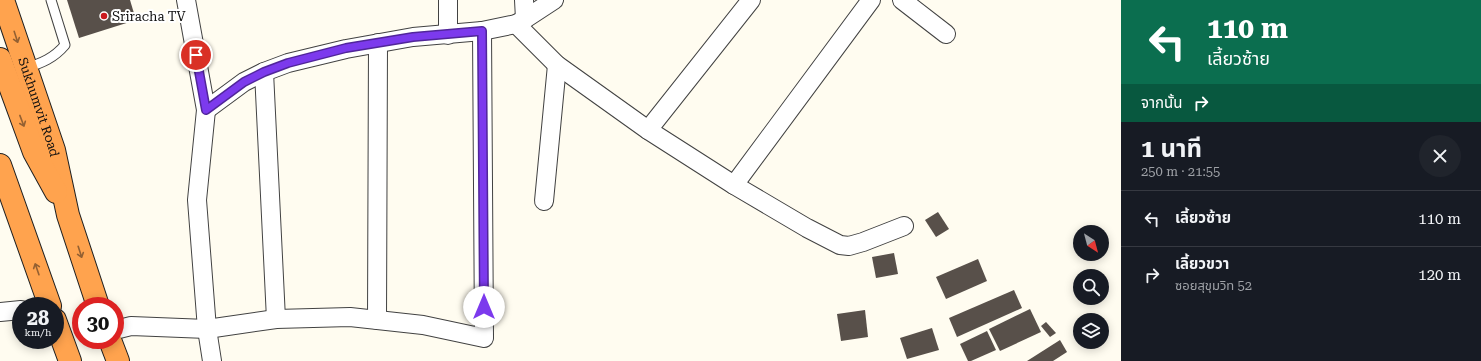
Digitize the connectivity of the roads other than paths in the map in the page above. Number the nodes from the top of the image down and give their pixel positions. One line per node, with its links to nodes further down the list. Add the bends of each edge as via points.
1 (4, 0): 17 (highway, Sukhumvit Road, one-way to 17)
2 (51, 0): 17 (lane, via 65,45 58,54 45,62)
3 (186, 0): 19 (street)
4 (448, 0): 13 (street)
5 (524, 0): 10 (street)
6 (554, 0): 10 (street)
7 (751, 0): 20 (street)
8 (871, 0): 22 (street)
9 (902, 0): 12 (street)
10 (521, 22): 11 (street); 16 (street)
11 (482, 31): 13 (street); 31 (street, via 484,338 423,325)
12 (946, 34)
13 (448, 35): 14 (street, via 413,37)
14 (378, 44): 18 (street, via 346,48); 31 (street)
15 (0, 59): 24 (highway, Sukhumvit Road, one-way to 24, via 34,152)
16 (557, 65): 20 (street); 23 (street)
17 (26, 68): 24 (highway, Sukhumvit Road, via 54,150)
18 (264, 72): 19 (street, via 244,82); 30 (street)
19 (206, 110): 33 (street, via 197,200)
20 (648, 130): 22 (street)
21 (0, 165): 26 (highway, one-way to 21)
22 (734, 185): 25 (street, via 840,245 849,246 863,242)
23 (544, 202)
24 (68, 215): 27 (highway, Sukhumvit Road, one-way to 27)
25 (904, 226)
26 (47, 297)
27 (95, 297)
28 (12, 311): 29 (street)
29 (0, 312)
30 (276, 319): 31 (street, via 350,317); 33 (street)
31 (377, 320)
32 (124, 328): 33 (street)
33 (207, 330): 38 (street)
34 (64, 345): 36 (highway)
35 (113, 349): 37 (highway)
36 (70, 361)
37 (118, 361)
38 (212, 361)

